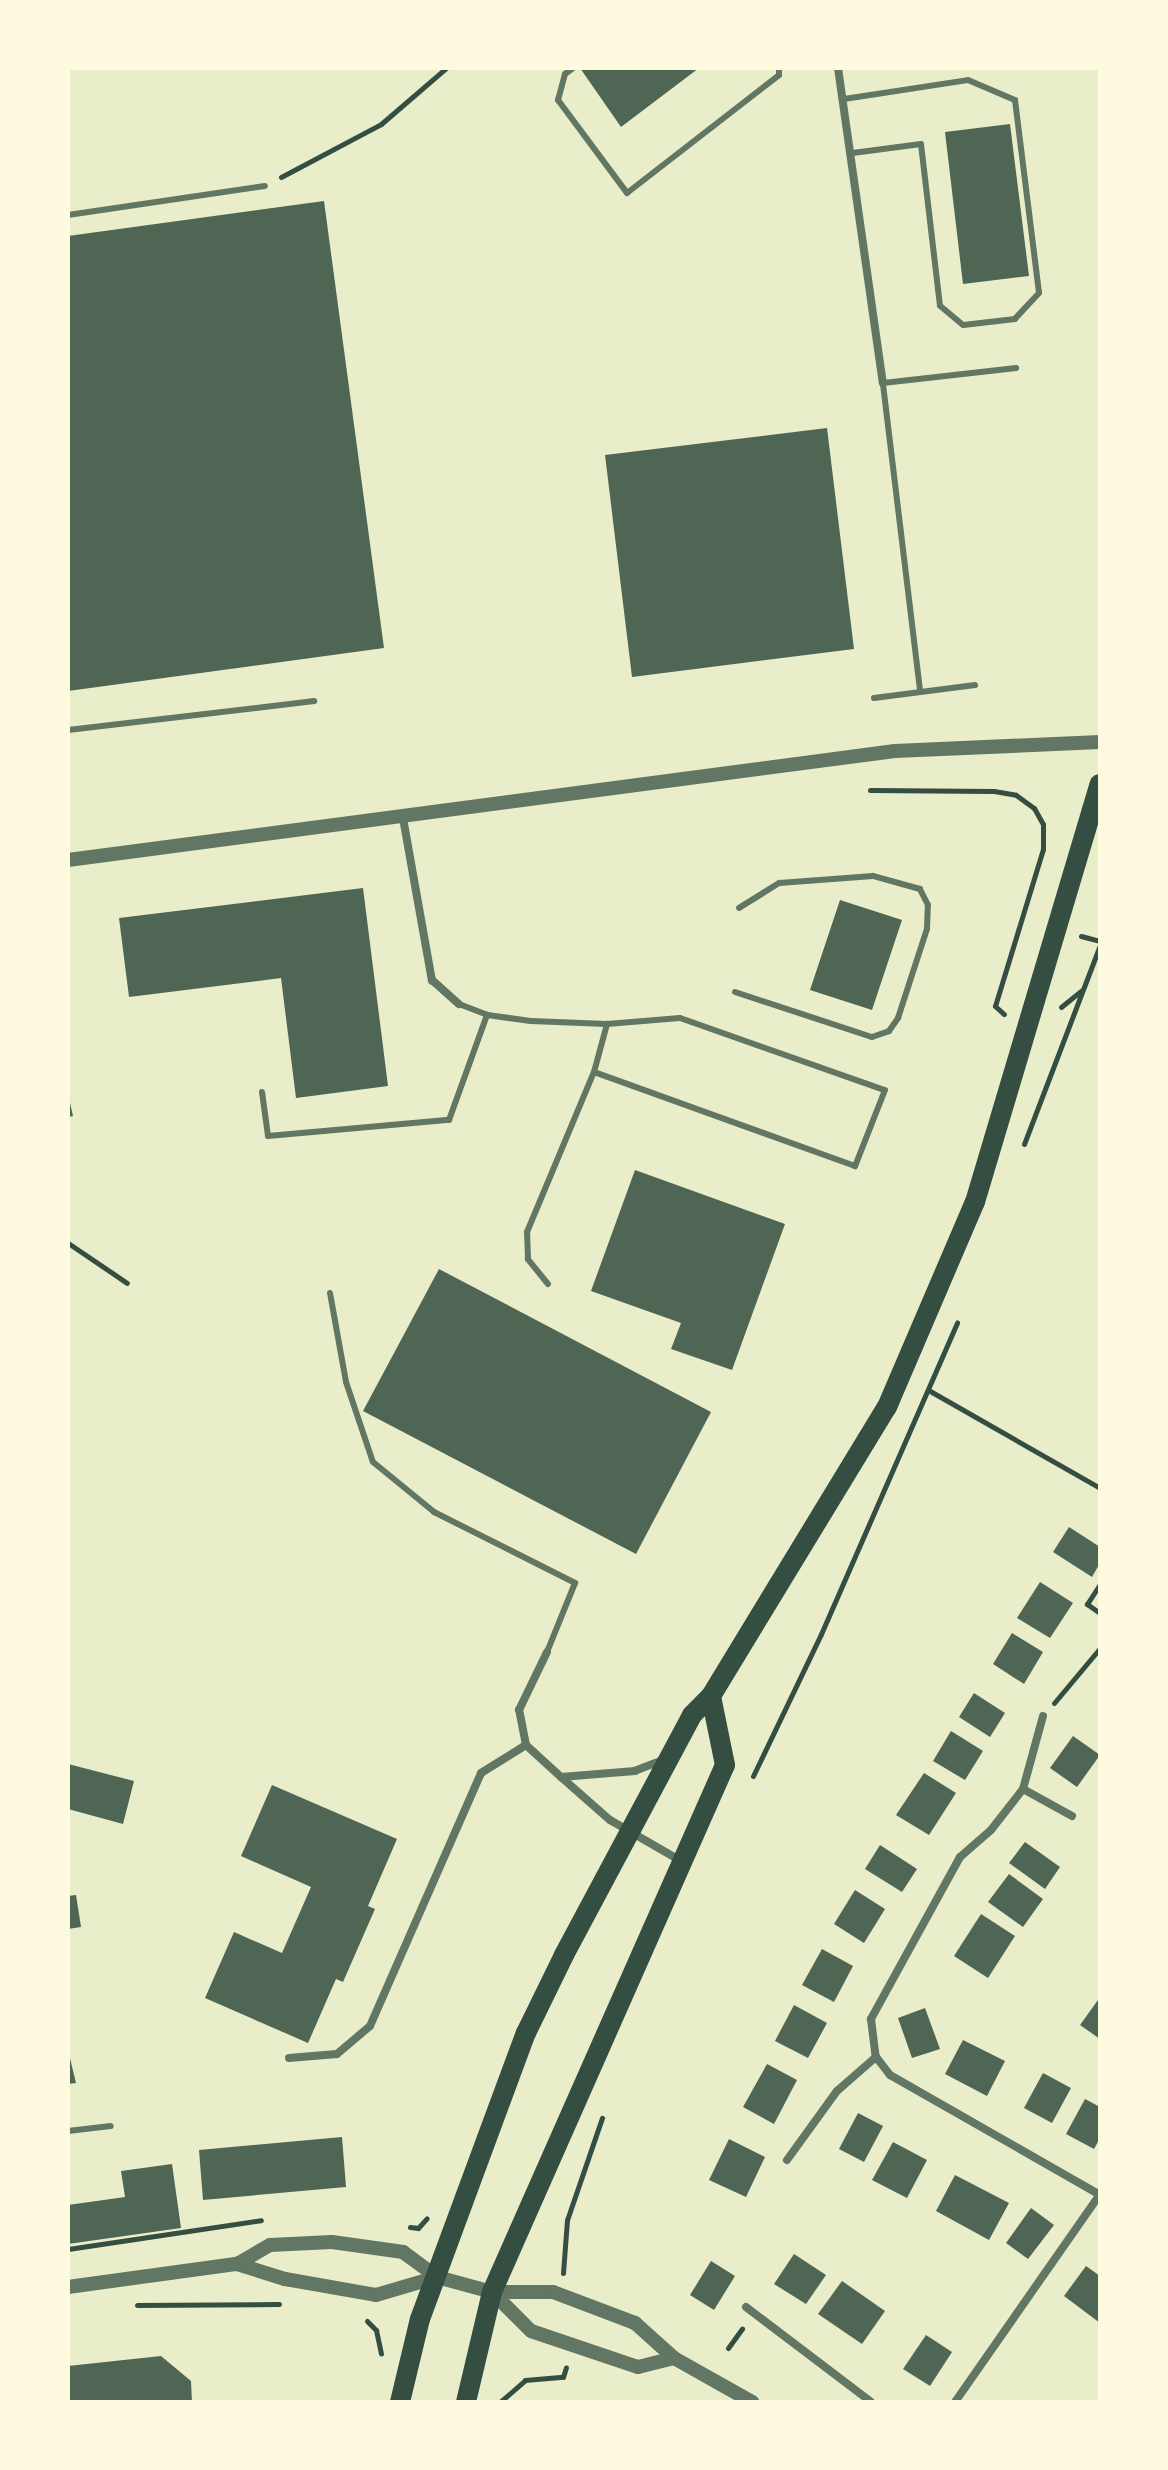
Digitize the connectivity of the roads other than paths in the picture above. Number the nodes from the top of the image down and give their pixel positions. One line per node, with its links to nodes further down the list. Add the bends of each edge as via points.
1 (573, 68): 2 (lane, via 565,74 558,100 627,193 779,75)
2 (779, 68)
3 (838, 68): 4 (street)
4 (844, 99): 5 (street); 5 (lane, via 968,80 1015,100 1039,293 1015,319 963,325 940,306 921,144)
5 (853, 153): 9 (street)
6 (265, 186): 7 (lane)
7 (68, 215)
8 (1016, 368): 9 (lane)
9 (883, 383): 11 (lane)
10 (975, 685): 11 (lane)
11 (920, 690): 12 (lane)
12 (874, 698)
13 (314, 701): 14 (lane)
14 (68, 730)
15 (1100, 742): 17 (street, via 895,751)
16 (1100, 784): 29 (main road, via 969,1216 887,1407)
17 (403, 818): 18 (street); 21 (street, via 432,980)
18 (68, 860)
19 (739, 908): 20 (lane, via 779,883 873,876 920,889 928,905 927,929 889,1031 872,1037)
20 (735, 992)
21 (459, 1004): 22 (lane)
22 (487, 1015): 23 (lane); 25 (lane, via 449,1120 268,1136)
23 (607, 1024): 24 (lane); 24 (lane, via 680,1018 885,1090 855,1166)
24 (594, 1072): 26 (lane, via 527,1232 528,1259)
25 (262, 1092)
26 (548, 1284)
27 (330, 1293): 28 (lane, via 346,1382 373,1462 434,1512 575,1583)
28 (547, 1652): 31 (street, via 519,1710)
29 (711, 1696): 32 (main road, via 692,1715); 37 (main road, via 725,1765)
30 (1043, 1716): 34 (street)
31 (526, 1745): 33 (street); 39 (street, via 481,1773 370,2026 337,2054)
32 (667, 1758): 33 (street, via 635,1771); 36 (main road)
33 (561, 1777): 36 (street)
34 (1023, 1789): 35 (street); 38 (street, via 991,1830 960,1857 878,2005 871,2019)
35 (1072, 1816)
36 (630, 1833): 37 (street); 45 (main road, via 526,2033)
37 (681, 1862): 47 (main road)
38 (876, 2057): 42 (street, via 837,2091); 43 (street, via 890,2075)
39 (289, 2058)
40 (111, 2126): 41 (lane)
41 (68, 2131)
42 (787, 2160)
43 (1100, 2195): 54 (street)
44 (237, 2264): 45 (street, via 285,2279 376,2295); 45 (street, via 270,2245 332,2242 403,2252); 46 (street)
45 (437, 2277): 47 (street); 50 (main road, via 420,2319)
46 (68, 2287)
47 (492, 2292): 49 (street, via 553,2292 635,2323); 49 (street, via 531,2331 638,2367); 51 (main road)
48 (746, 2307): 53 (street)
49 (674, 2358): 52 (street)
50 (400, 2402)
51 (466, 2402)
52 (752, 2402)
53 (871, 2402)
54 (955, 2402)

